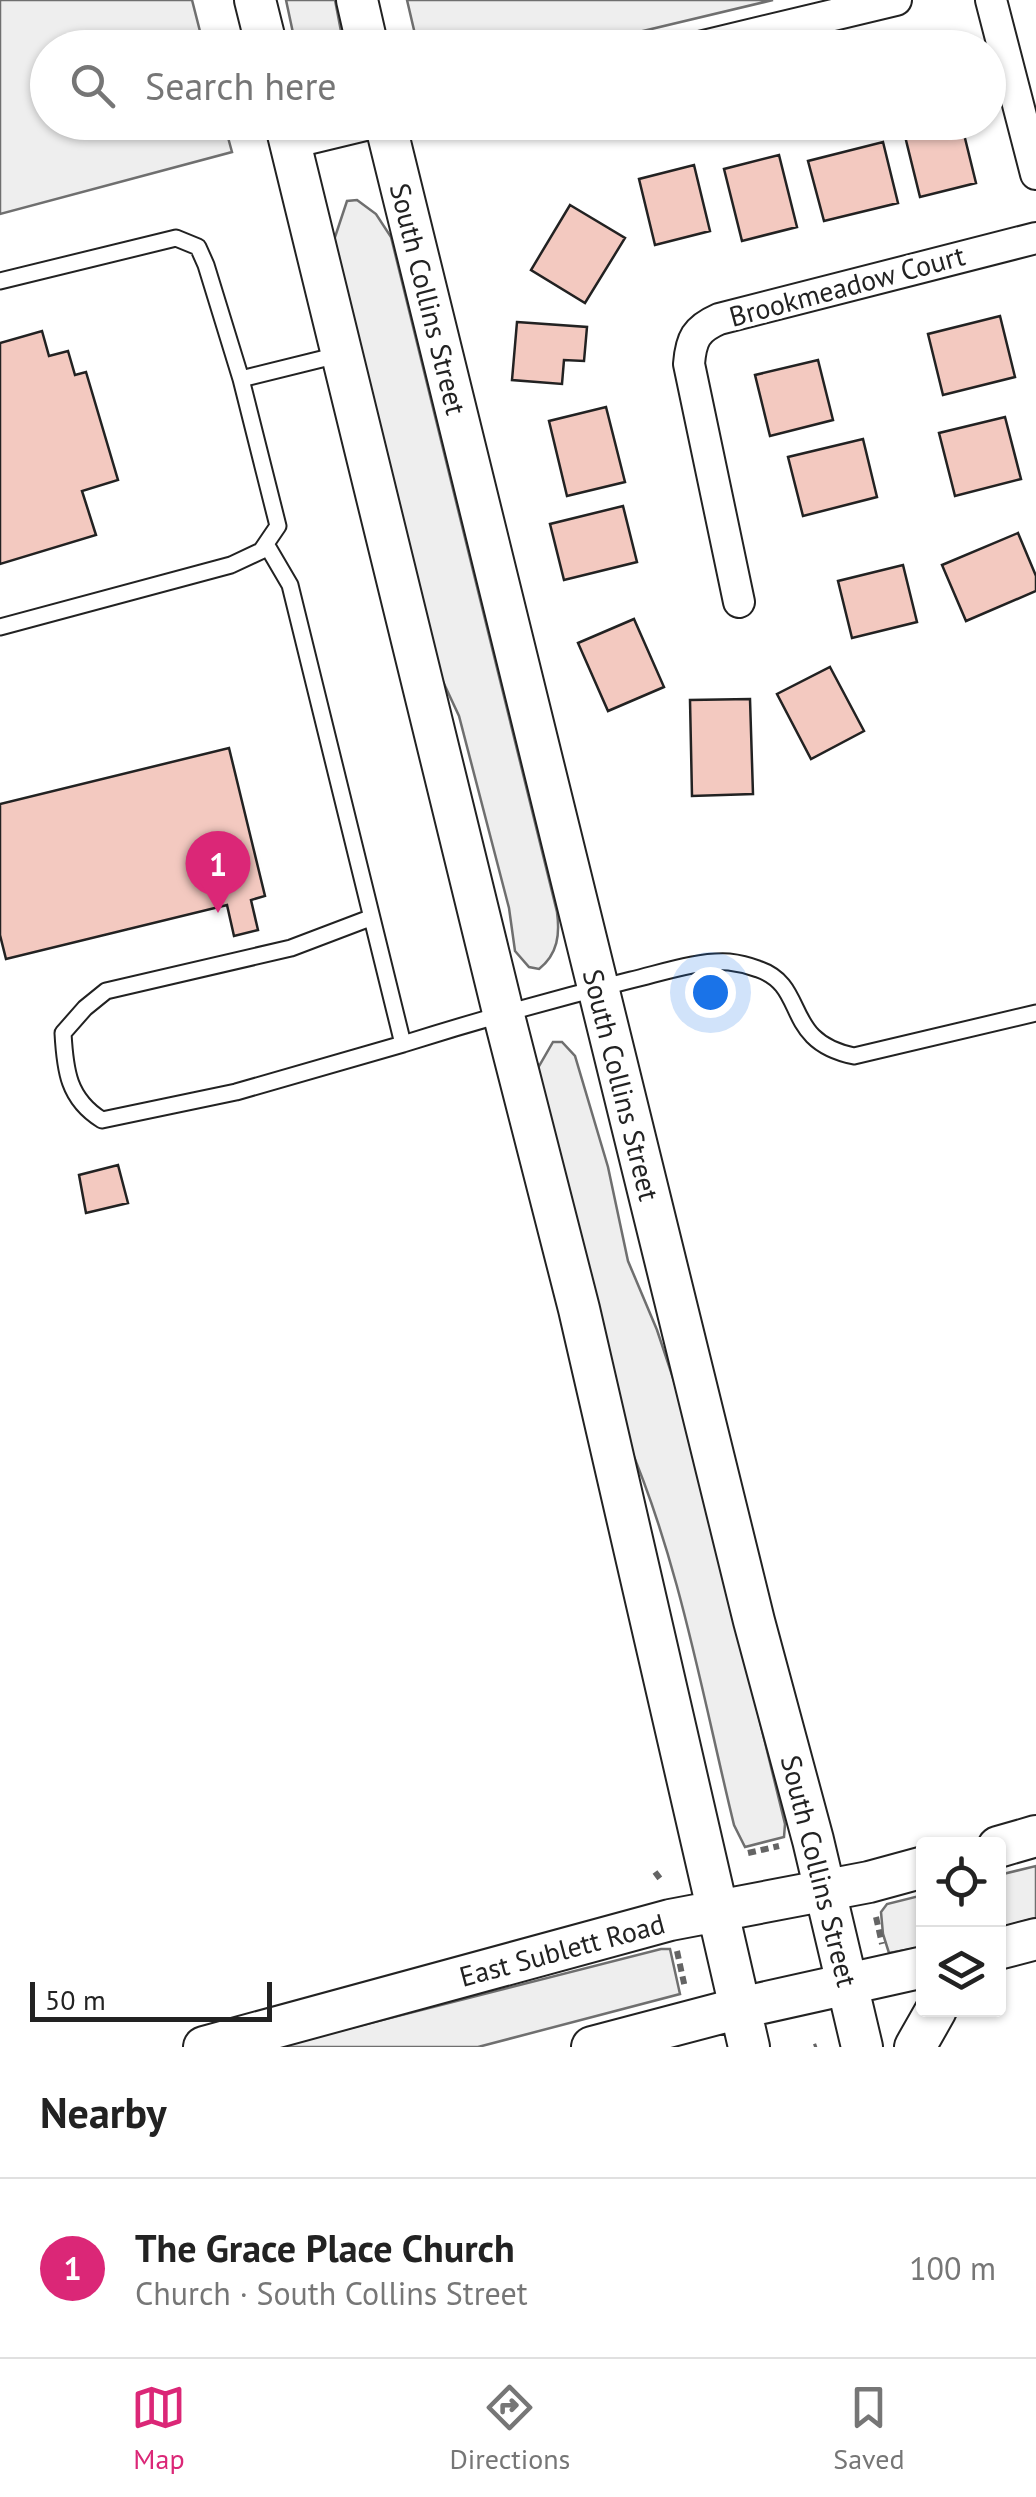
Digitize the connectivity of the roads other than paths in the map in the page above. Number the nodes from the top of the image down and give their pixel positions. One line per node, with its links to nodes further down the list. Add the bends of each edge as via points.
1 (255, 0): 5 (main road)
2 (357, 0): 6 (main road)
3 (896, 0): 7 (street)
4 (991, 0): 8 (street)
5 (262, 30)
6 (364, 30)
7 (770, 30)
8 (999, 30)
9 (1006, 58): 12 (street)
10 (290, 140): 15 (main road)
11 (386, 140): 21 (main road, South Collins Street)
12 (1036, 174)
13 (1036, 238): 18 (street, Brookmeadow Court, via 701,327 691,341 689,364)
14 (0, 281): 16 (lane, via 176,238 198,247)
15 (342, 354): 16 (lane); 22 (main road)
16 (241, 379): 17 (lane, via 278,526)
17 (266, 544): 19 (lane, via 231,565); 20 (lane, via 290,586)
18 (739, 602)
19 (0, 627)
20 (370, 918): 24 (lane); 24 (lane, via 291,948 106,991 63,1033 65,1070 82,1108 102,1120 236,1092)
21 (598, 989): 22 (lane); 23 (lane, via 727,962 762,970 788,990 804,1030 828,1051 854,1056); 28 (main road, South Collins Street)
22 (502, 1012): 24 (lane); 29 (main road, via 579,1309)
23 (1036, 1013)
24 (403, 1044)
25 (1036, 1836): 26 (main road)
26 (1006, 1844)
27 (916, 1869): 28 (main road, East Sublett Road)
28 (823, 1891): 29 (main road, East Sublett Road); 33 (main road, South Collins Street)
29 (719, 1911): 34 (main road); 36 (main road, East Sublett Road)
30 (1036, 1939): 31 (main road)
31 (1006, 1947)
32 (916, 1969): 33 (main road)
33 (847, 1985): 34 (main road); 39 (main road, South Collins Street)
34 (740, 2008): 37 (main road); 38 (main road)
35 (932, 2017): 40 (main road)
36 (204, 2047)
37 (592, 2047)
38 (749, 2047)
39 (862, 2047)
40 (915, 2047)

